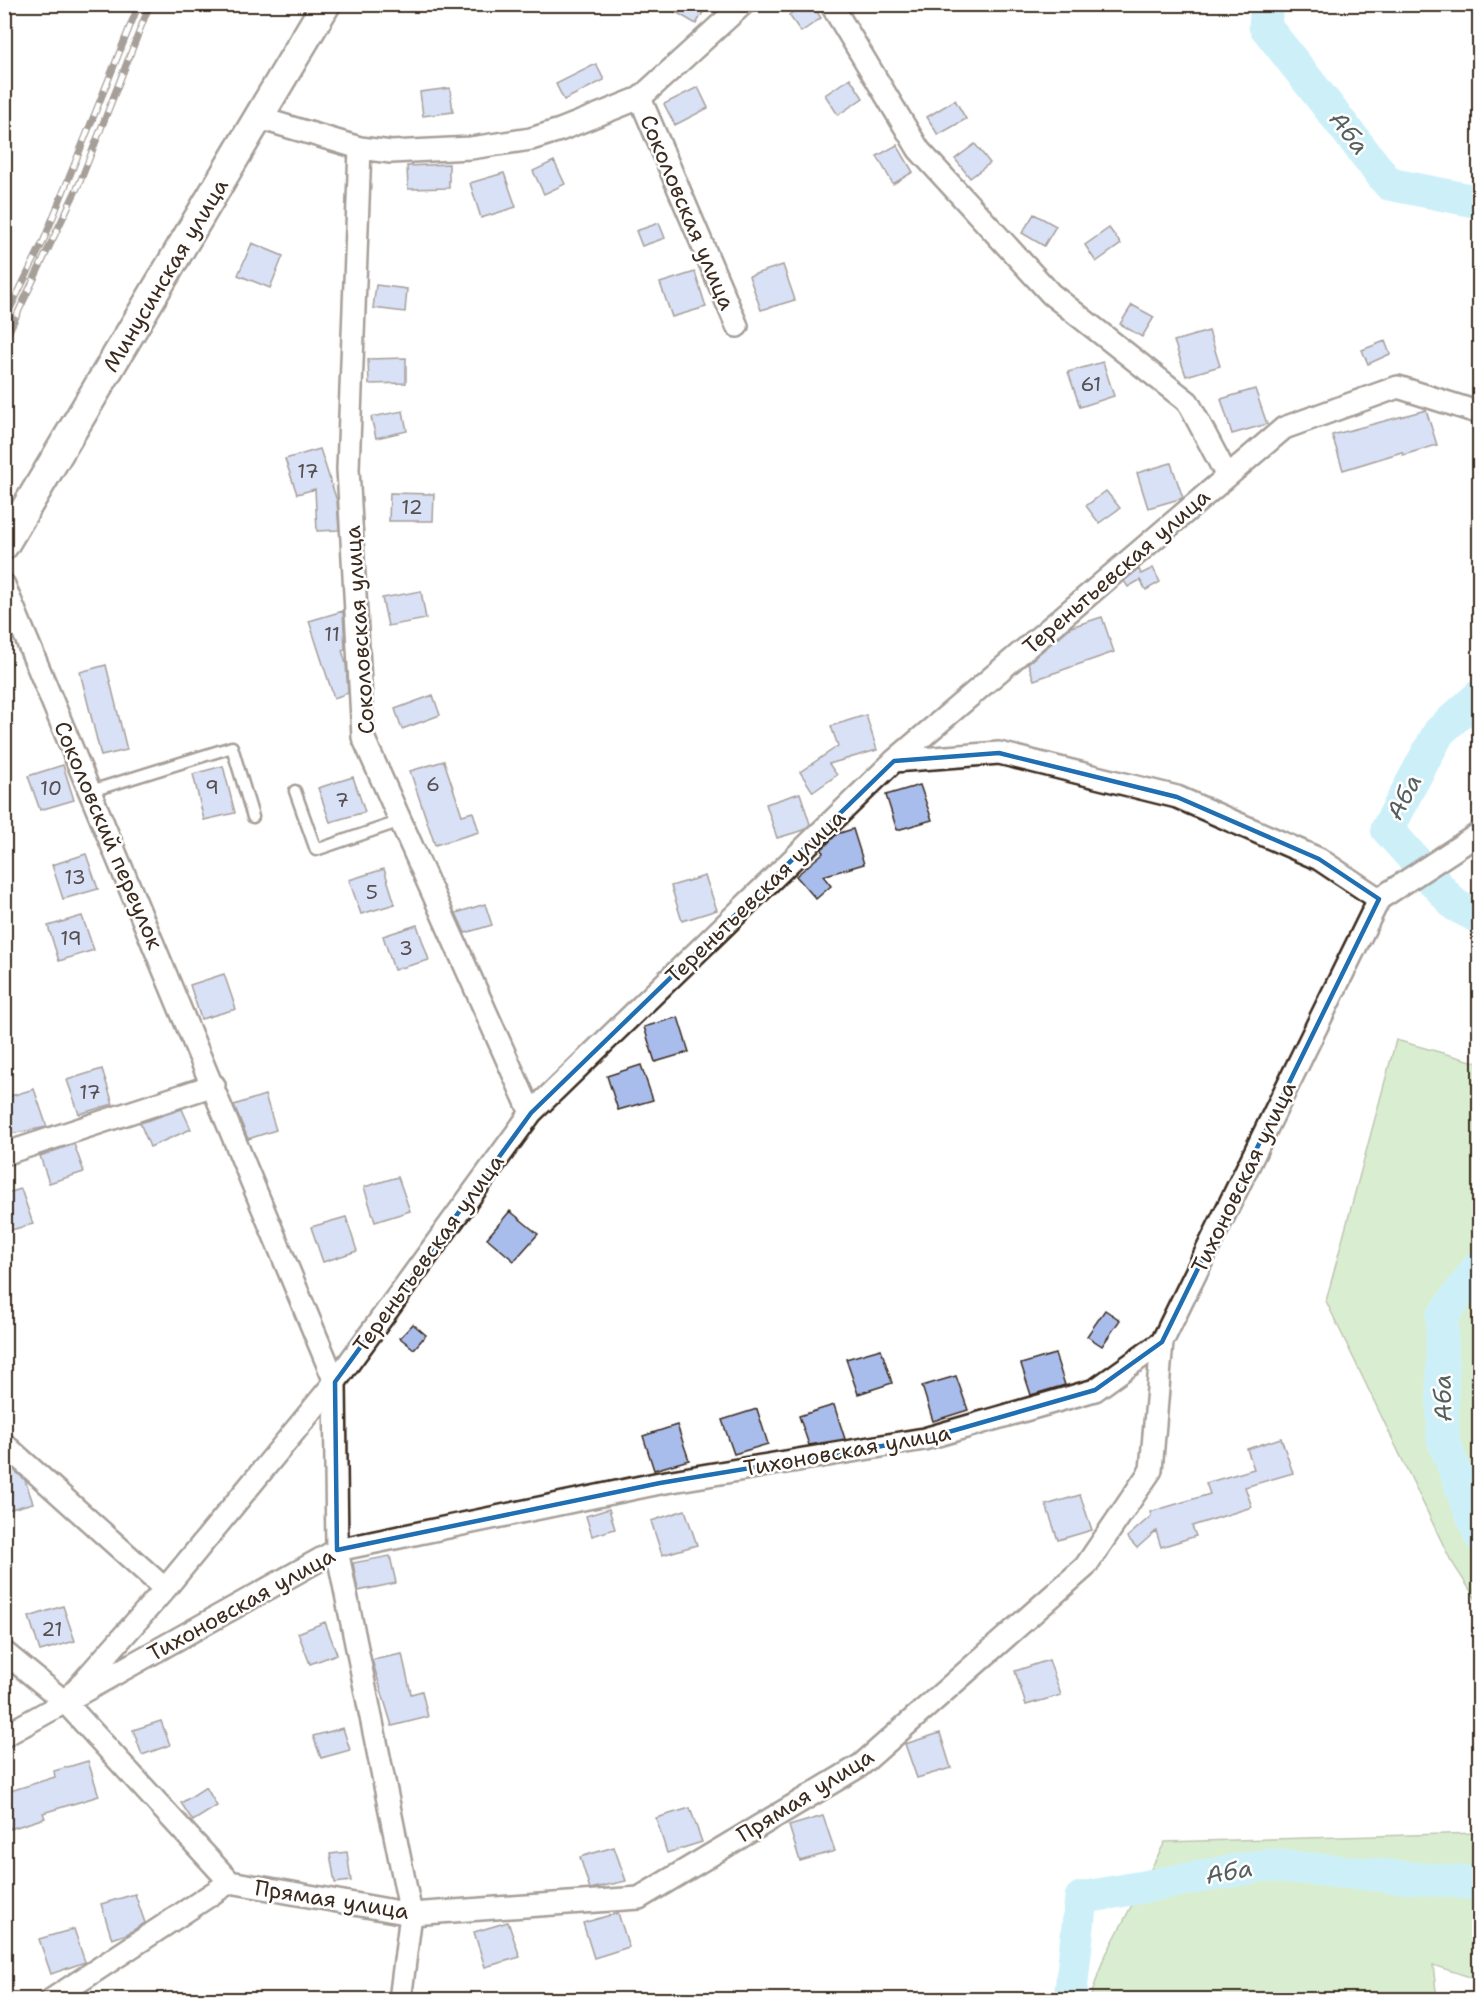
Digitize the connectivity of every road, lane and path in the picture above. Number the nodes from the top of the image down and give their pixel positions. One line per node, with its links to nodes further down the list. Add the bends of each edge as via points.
1 (326, 4): 5 (main road, Минусинская улица)
2 (743, 4): 4 (street, Соколовская улица)
3 (831, 4): 9 (street, via 919,150 1051,294 1188,402)
4 (639, 98): 6 (street, Соколовская улица, via 560,130 522,140 436,150 391,152); 7 (street, Соколовская улица)
5 (259, 118): 6 (street, Соколовская улица); 10 (main road, Минусинская улица)
6 (360, 148): 16 (street, Соколовская улица, via 348,469 363,737)
7 (737, 326)
8 (1479, 413): 9 (street, Тереньтьевская улица, via 1398,387 1284,428)
9 (1227, 476): 12 (street, Тереньтьевская улица)
10 (4, 545)
11 (4, 585): 13 (street, Соколовский переулок)
12 (894, 761): 18 (street, via 999,753 1177,797 1319,859); 20 (street, Тереньтьевская улица)
13 (91, 791): 15 (lane, via 232,747); 19 (street, Соколовский переулок)
14 (295, 791): 16 (lane, via 316,850)
15 (253, 817)
16 (401, 821): 20 (street, Соколовская улица)
17 (1479, 833): 18 (street)
18 (1379, 899): 22 (street, Тихоновская улица)
19 (214, 1085): 21 (street); 23 (street, Соколовский переулок)
20 (531, 1113): 23 (street, Тереньтьевская улица)
21 (4, 1154)
22 (1162, 1342): 25 (street, Тихоновская улица, via 1095,1390 924,1439 660,1483); 31 (street, Прямая улица, via 1151,1470 1085,1567 861,1765 639,1898)
23 (335, 1382): 25 (street); 26 (street, Тереньтьевская улица)
24 (4, 1444): 26 (street)
25 (337, 1550): 28 (street, Тихоновская улица); 31 (street)
26 (165, 1589): 28 (street, Тереньтьевская улица)
27 (4, 1652): 28 (street, Прямая улица)
28 (65, 1702): 29 (street, Тереньтьевская улица); 30 (street, Прямая улица)
29 (4, 1736)
30 (230, 1882): 31 (street, Прямая улица); 32 (street, Прямая улица)
31 (411, 1914): 33 (street)
32 (51, 2000)
33 (400, 2000)

